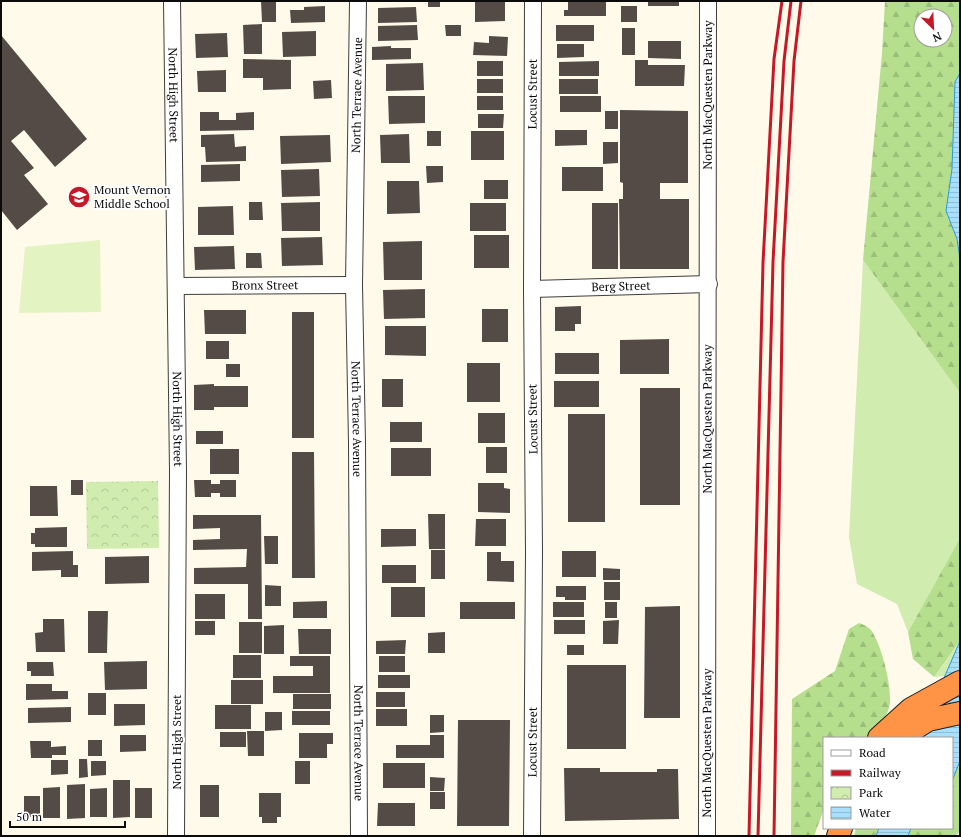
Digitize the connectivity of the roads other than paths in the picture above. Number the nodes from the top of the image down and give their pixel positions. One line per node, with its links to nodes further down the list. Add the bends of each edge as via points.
1 (172, 1): 7 (street, North High Street)
2 (358, 1): 6 (street, North Terrace Avenue)
3 (533, 1): 8 (street, Locust Street)
4 (708, 1): 5 (street, North MacQuesten Parkway)
5 (709, 284): 8 (street, Berg Street); 16 (street, North MacQuesten Parkway)
6 (354, 285): 7 (street, Bronx Street); 14 (street, North Terrace Avenue, via 358,443)
7 (176, 286): 13 (street, North High Street)
8 (532, 289): 15 (street, Locust Street)
9 (960, 682): 11 (highway, via 912,709)
10 (960, 713): 12 (highway, via 928,720)
11 (880, 737)
12 (902, 737)
13 (176, 836)
14 (359, 836)
15 (532, 836)
16 (707, 836)

